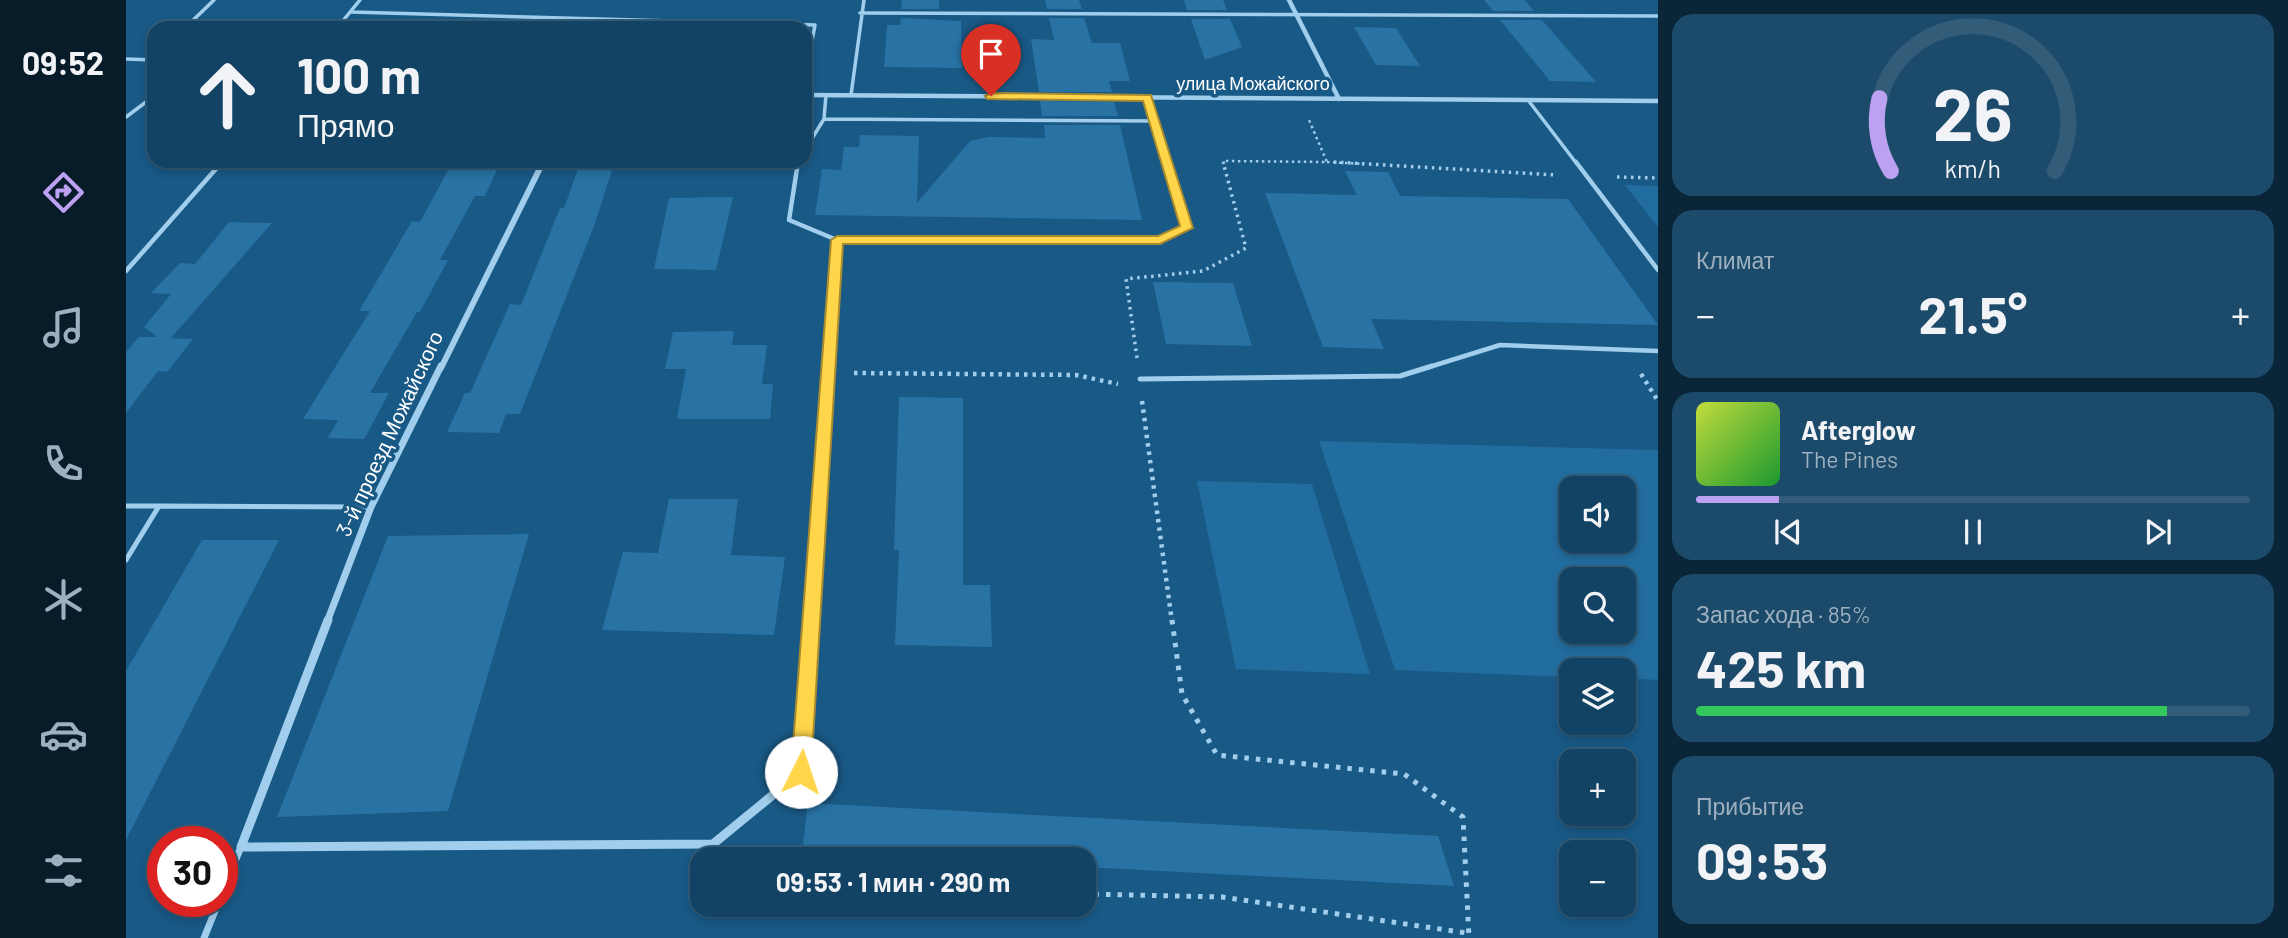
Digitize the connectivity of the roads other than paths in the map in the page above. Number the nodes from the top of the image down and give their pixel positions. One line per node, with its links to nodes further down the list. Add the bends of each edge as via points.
1 (214, 0): 9 (lane)
2 (360, 0): 5 (lane)
3 (864, 0): 6 (lane)
4 (1289, 0): 7 (street)
5 (351, 12): 10 (lane); 11 (lane)
6 (860, 13): 7 (lane); 18 (lane)
7 (1297, 14): 8 (lane); 20 (street)
8 (1658, 16)
9 (192, 21)
10 (343, 21)
11 (672, 21)
12 (812, 25): 13 (lane)
13 (812, 41)
14 (126, 59): 15 (lane)
15 (147, 59)
16 (812, 95): 17 (street, улица Можайского)
17 (826, 95): 18 (street, улица Можайского); 25 (lane)
18 (850, 95): 19 (street, улица Можайского)
19 (1147, 97): 20 (street, улица Можайского); 26 (lane)
20 (1339, 99): 21 (street, улица Можайского)
21 (1528, 100): 23 (street, улица Можайского); 32 (lane)
22 (147, 101): 24 (lane)
23 (1658, 102)
24 (126, 117)
25 (824, 119): 26 (lane); 27 (lane)
26 (1155, 121): 31 (lane, via 1187,228 1160,240)
27 (812, 139)
28 (217, 168): 33 (lane)
29 (540, 168): 39 (street, 3-й проезд Можайского)
30 (797, 168): 31 (lane, via 789,220)
31 (837, 240): 34 (lane)
32 (1658, 270)
33 (126, 271)
34 (834, 307): 41 (street, via 801,772 713,844)
35 (1658, 351): 36 (lane, via 1500,345 1400,376)
36 (1140, 379)
37 (126, 506): 38 (lane)
38 (159, 506): 39 (lane); 40 (lane)
39 (370, 507): 41 (street, 3-й проезд Можайского)
40 (126, 560)
41 (242, 847): 42 (lane)
42 (238, 856)
43 (213, 917): 44 (lane)
44 (204, 938)

